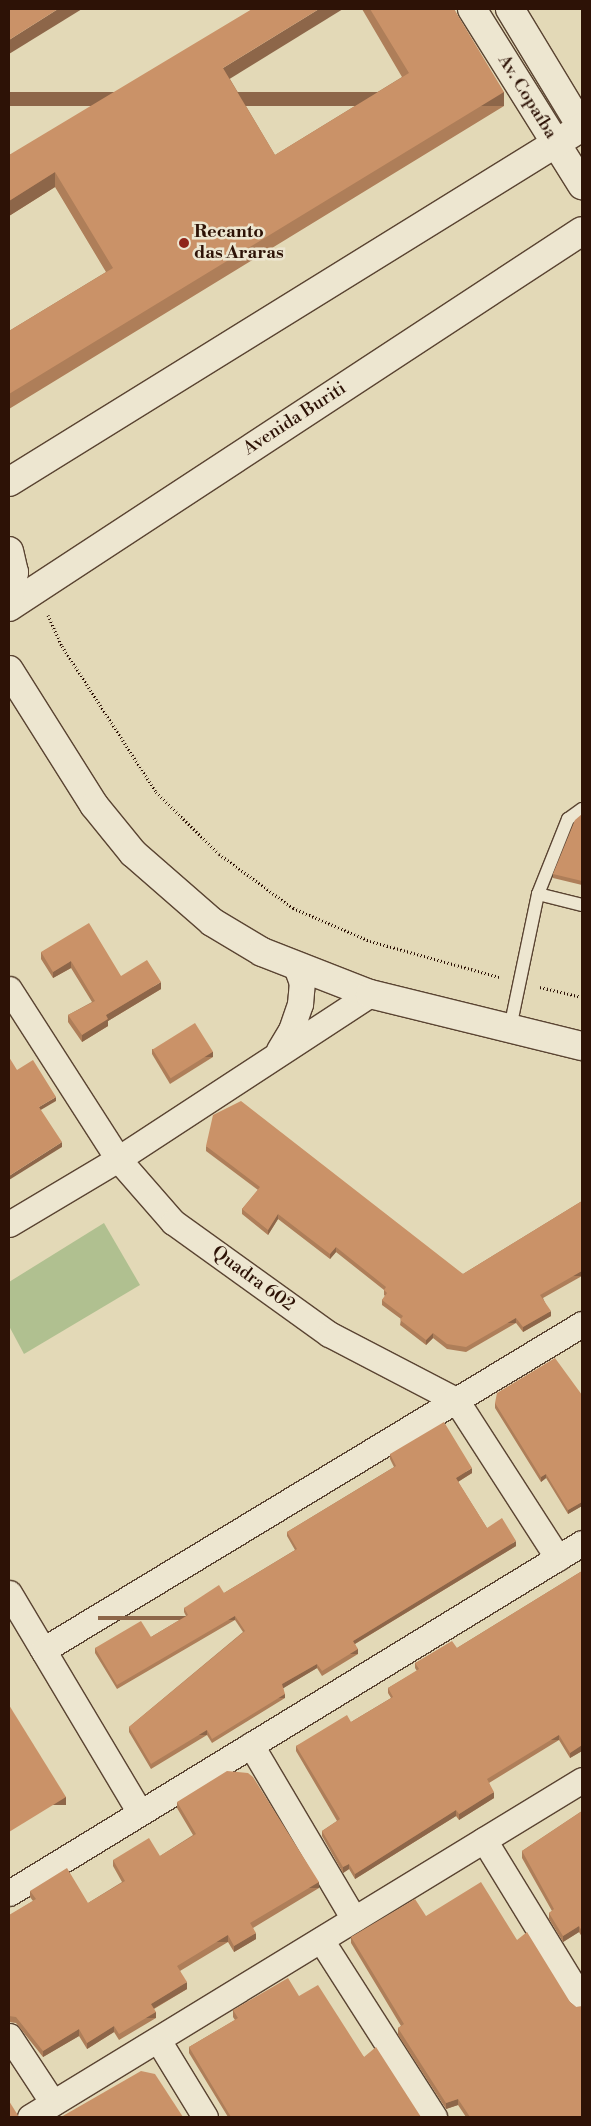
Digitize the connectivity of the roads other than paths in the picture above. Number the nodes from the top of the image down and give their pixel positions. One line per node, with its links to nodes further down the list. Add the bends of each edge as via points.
1 (472, 9): 4 (street, Av. Copaíba)
2 (510, 9): 3 (street, Av. Copaíba)
3 (582, 128): 4 (street)
4 (556, 144): 5 (street, Av. Copaíba); 7 (street)
5 (582, 185)
6 (582, 231): 10 (street, Avenida Buriti)
7 (9, 482)
8 (9, 551): 9 (street, via 14,572)
9 (9, 600)
10 (9, 606)
11 (9, 670): 15 (street, via 94,805 134,853 212,922 262,952)
12 (582, 809): 13 (lane, via 568,819)
13 (538, 894): 14 (lane); 18 (lane)
14 (582, 905)
15 (295, 964): 17 (street); 20 (street, via 302,983 300,1004 291,1030)
16 (10, 994): 21 (street, Quadra 602)
17 (370, 994): 18 (street); 20 (street)
18 (510, 1028): 19 (street)
19 (582, 1046)
20 (278, 1052): 21 (street)
21 (118, 1159): 22 (street); 24 (street, Quadra 602, via 173,1222 321,1328)
22 (9, 1224)
23 (582, 1324): 24 (street)
24 (456, 1400): 26 (street); 28 (street)
25 (582, 1543): 26 (street)
26 (558, 1558): 29 (street)
27 (9, 1593): 28 (street)
28 (43, 1650): 31 (street)
29 (251, 1745): 31 (street); 34 (street)
30 (582, 1780): 32 (street)
31 (139, 1811): 33 (street)
32 (484, 1840): 34 (street); 36 (street)
33 (9, 1893)
34 (354, 1919): 35 (street)
35 (321, 1940): 38 (street); 42 (street)
36 (582, 2000)
37 (9, 2036): 39 (street)
38 (158, 2040): 39 (street); 41 (street)
39 (53, 2103): 40 (street)
40 (30, 2117)
41 (205, 2117)
42 (434, 2117)

